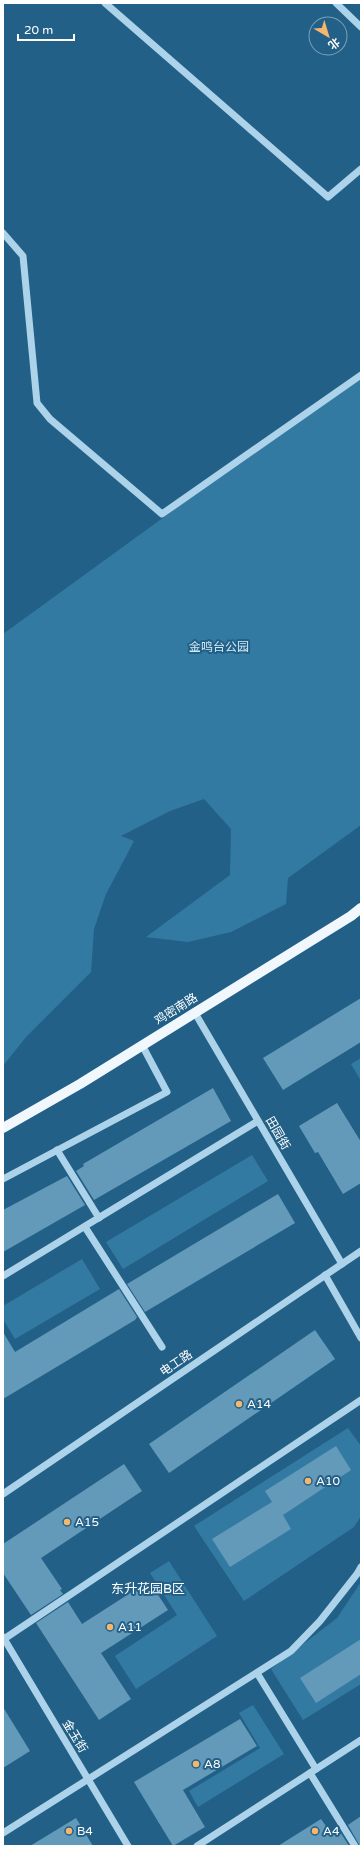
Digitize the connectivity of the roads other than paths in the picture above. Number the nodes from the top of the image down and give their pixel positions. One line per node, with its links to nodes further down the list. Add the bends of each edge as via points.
1 (105, 3): 4 (street, via 328,197)
2 (336, 3): 3 (street)
3 (361, 27)
4 (361, 169)
5 (3, 233): 6 (street, via 23,256 37,404 50,419 162,514)
6 (361, 375)
7 (361, 908): 8 (main road, 鸡密南路)
8 (195, 1013): 9 (main road, 鸡密南路); 10 (street, 田园街)
9 (142, 1045): 11 (main road, 鸡密南路); 12 (street, via 167,1092)
10 (258, 1121): 14 (street); 17 (street, 田园街)
11 (3, 1128)
12 (57, 1150): 13 (street); 14 (street)
13 (3, 1179)
14 (99, 1218): 15 (street)
15 (84, 1227): 19 (street); 21 (street)
16 (361, 1251): 17 (street, 电工路)
17 (342, 1264): 18 (street, 电工路)
18 (325, 1275): 20 (street); 23 (street, 电工路)
19 (3, 1276)
20 (361, 1338)
21 (162, 1347)
22 (361, 1400): 25 (street)
23 (3, 1494)
24 (361, 1567): 26 (street, via 320,1621 292,1651)
25 (4, 1638): 29 (street, 金玉街)
26 (257, 1673): 28 (street); 29 (street)
27 (361, 1740): 28 (street)
28 (313, 1771): 32 (street); 33 (street)
29 (88, 1780): 30 (street); 31 (street, 金玉街)
30 (3, 1833)
31 (128, 1846)
32 (197, 1846)
33 (355, 1846)

